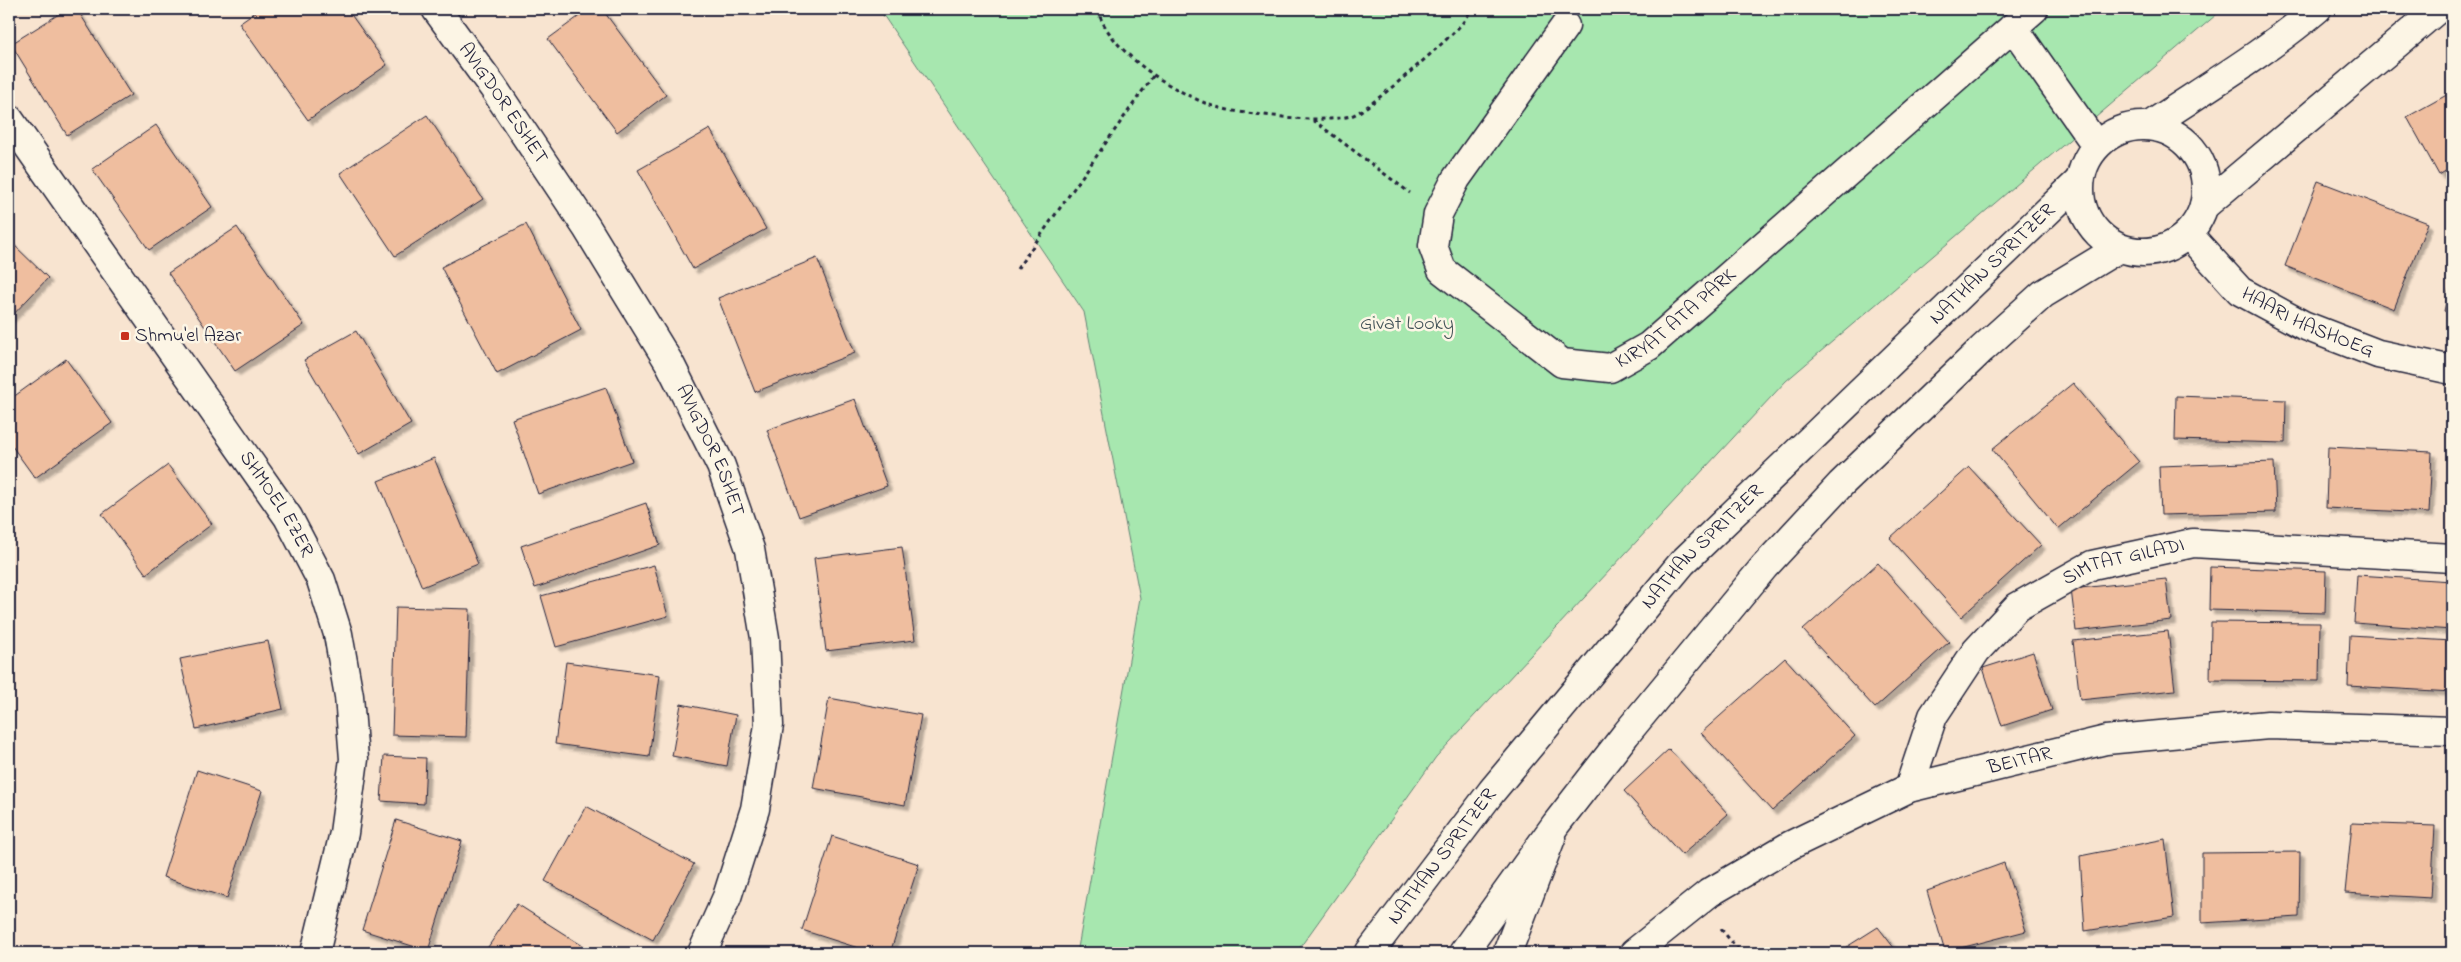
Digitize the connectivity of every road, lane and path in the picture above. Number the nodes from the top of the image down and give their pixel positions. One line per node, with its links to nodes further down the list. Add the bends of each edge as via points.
1 (436, 9): 26 (street, AVIGDOR ESHET, via 493,87 587,228 670,364 721,466 750,550 765,638 769,725 755,809 728,897)
2 (1097, 9): 9 (path, via 1125,52)
3 (1472, 9): 11 (path, via 1459,26 1398,81 1353,116)
4 (2034, 9): 8 (street, KIRYAT ATA PARK)
5 (2317, 9): 12 (street, via 2259,55)
6 (2438, 9): 15 (street)
7 (1565, 26): 16 (street, KIRYAT ATA PARK, via 1456,178)
8 (2013, 27): 13 (street); 16 (street, KIRYAT ATA PARK, via 1649,346 1610,368 1562,363 1442,270 1433,246)
9 (1152, 76): 11 (path, via 1206,104); 19 (path)
10 (9, 119): 25 (street, SHMOEL EZER, via 288,517 321,580 338,634 349,696 354,759 344,833)
11 (1313, 120): 16 (path)
12 (2149, 126): 13 (street, via 2130,127 2112,133); 15 (street, via 2170,132 2188,144 2201,163 2206,184)
13 (2096, 145): 14 (street, via 2085,162)
14 (2079, 181): 18 (street, via 2080,202 2088,221 2101,237); 27 (street, NATHAN SPRITZER, via 1682,564 1492,791)
15 (2204, 206): 17 (street)
16 (1438, 214)
17 (2188, 234): 18 (street, via 2155,251 2137,253); 20 (street, HAARI HASHOEG, via 2240,291 2302,325 2378,354)
18 (2119, 248): 24 (street, via 2043,294 1915,411 1842,484 1764,567)
19 (1016, 269)
20 (2452, 370)
21 (2452, 558): 23 (street, SIMTAT GILADI, via 2193,543 2092,565 2017,607 1976,651 1933,716)
22 (2452, 731): 23 (street, BEITAR, via 2268,725 2106,740)
23 (1909, 788): 30 (street, BEITAR, via 1791,845 1708,893)
24 (1556, 824): 28 (street); 29 (street)
25 (315, 953)
26 (702, 953)
27 (1369, 953)
28 (1463, 953)
29 (1507, 953)
30 (1634, 953)

